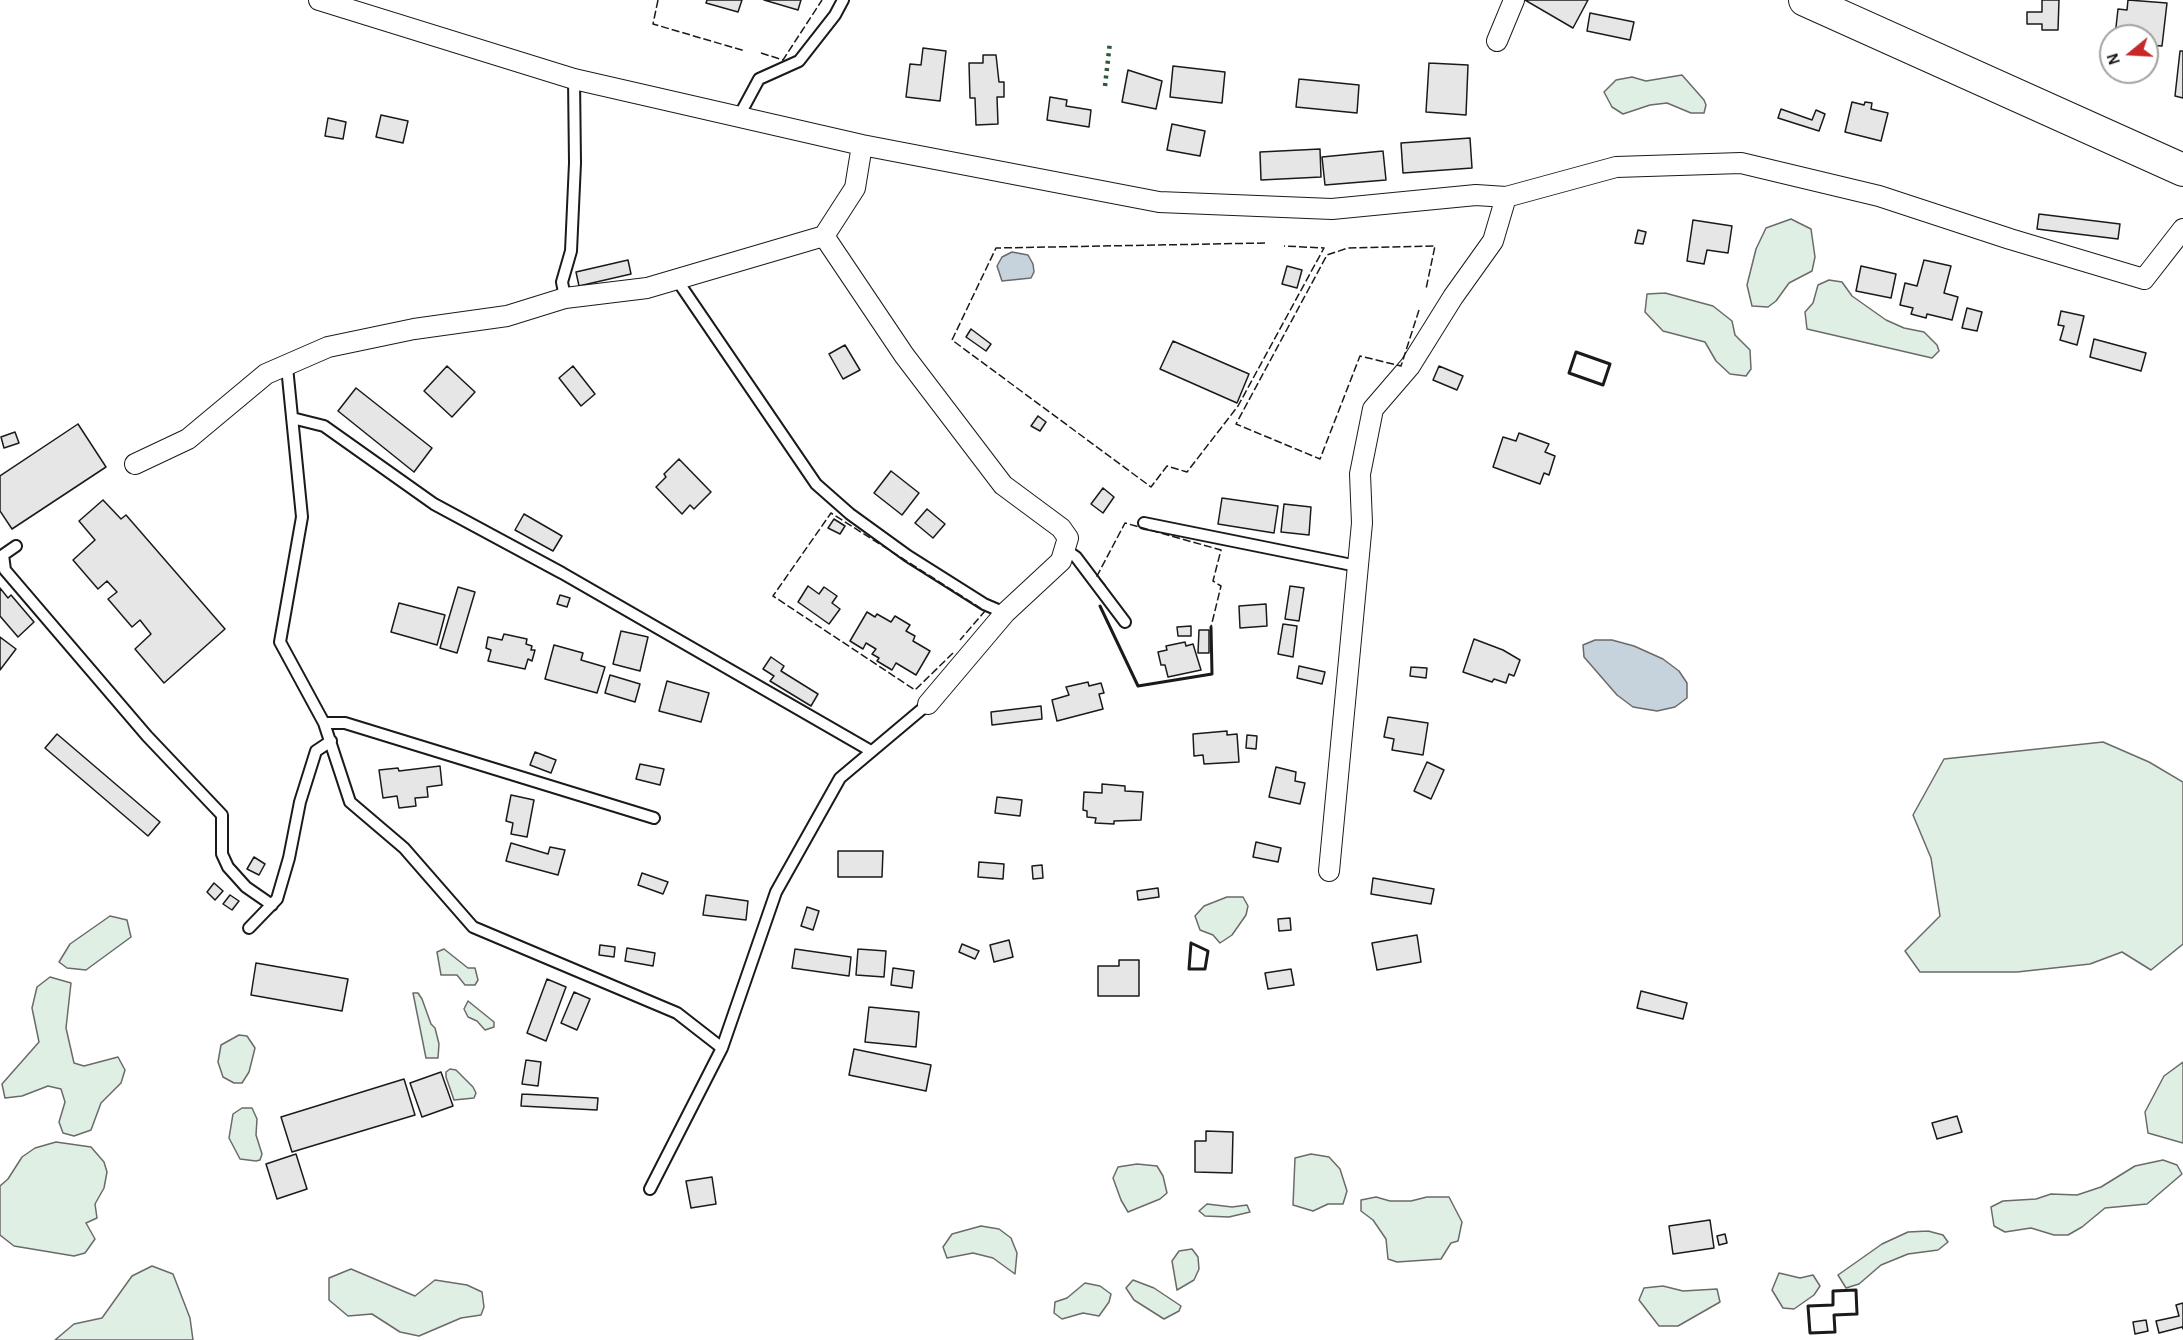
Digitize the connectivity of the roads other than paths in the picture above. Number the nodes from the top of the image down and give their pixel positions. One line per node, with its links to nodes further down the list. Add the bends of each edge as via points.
1 (319, 0): 6 (street)
2 (843, 0): 7 (lane, via 799,61 759,79)
3 (1514, 0): 5 (street)
4 (1817, 3): 9 (main road)
5 (1497, 41)
6 (574, 80): 7 (street); 14 (lane, via 575,163 571,251 562,282)
7 (738, 118): 8 (street)
8 (862, 145): 10 (street, via 1159,202 1205,206 1332,209 1476,195); 12 (street, via 855,188)
9 (2183, 170)
10 (1506, 197): 11 (street, via 1616,167 1741,163 1879,196 2144,279); 21 (street, via 1493,240 1410,366 1373,409 1360,474 1362,523)
11 (2183, 229)
12 (824, 236): 13 (street); 20 (street, via 904,355 1003,485 1061,528 1068,538)
13 (676, 280): 14 (street, via 647,288); 22 (lane, via 816,484 909,556)
14 (565, 298): 15 (street, via 507,316 414,329 328,347)
15 (287, 367): 16 (lane); 17 (street, via 257,381 188,439)
16 (292, 418): 25 (lane, via 302,517 280,642); 27 (lane, via 324,426 434,504)
17 (135, 464)
18 (1144, 523): 21 (lane)
19 (16, 546): 30 (lane, via 3,555 5,570 147,736 222,815 222,854 228,867 246,887)
20 (1066, 550): 22 (street, via 1061,561); 23 (lane, via 1083,565)
21 (1357, 566): 29 (street)
22 (1005, 613): 24 (street)
23 (1125, 622)
24 (928, 704): 27 (lane)
25 (324, 723): 26 (lane); 28 (lane, via 345,723)
26 (330, 741): 30 (lane, via 315,751 289,858); 32 (lane, via 350,802 404,848 473,927 677,1013)
27 (871, 751): 32 (lane, via 840,778 776,892)
28 (654, 818)
29 (1329, 871)
30 (272, 905): 31 (lane)
31 (249, 928)
32 (722, 1048): 33 (lane)
33 (650, 1189)

